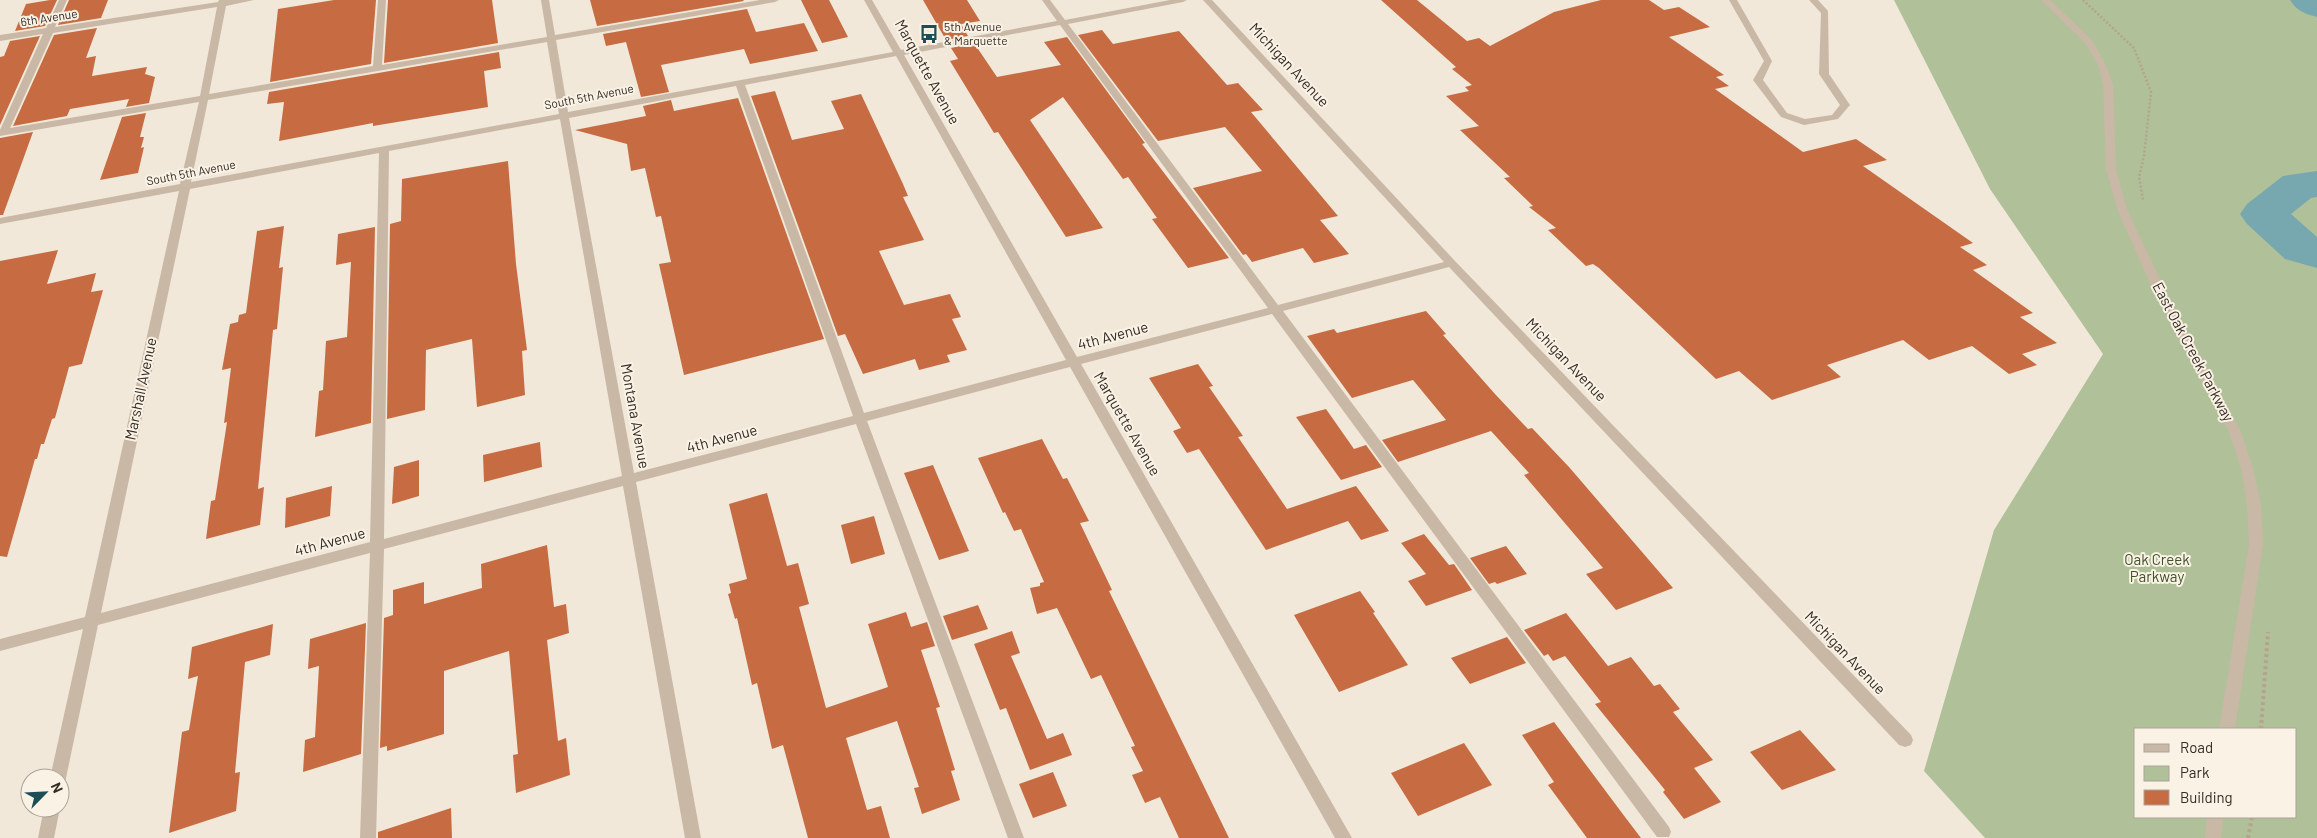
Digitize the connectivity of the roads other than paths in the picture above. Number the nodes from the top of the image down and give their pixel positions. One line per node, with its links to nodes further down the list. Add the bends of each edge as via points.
1 (63, 0): 17 (street)
2 (250, 0): 14 (street, 6th Avenue)
3 (382, 0): 21 (street)
4 (545, 0): 19 (street, Montana Avenue)
5 (704, 0): 15 (street)
6 (775, 0): 15 (street)
7 (868, 0): 20 (street, Marquette Avenue)
8 (1046, 0): 16 (street)
9 (1183, 0): 16 (street, South 5th Avenue)
10 (1207, 0): 29 (street, Michigan Avenue)
11 (1732, 0): 12 (street, via 1768,61 1758,80 1784,115 1804,122 1835,117 1845,105 1824,74 1825,13)
12 (1813, 0)
13 (2045, 0): 37 (street, East Oak Creek Parkway, via 2089,42 2102,65 2108,84 2111,169 2122,209 2158,288 2235,432 2247,468 2254,505 2256,545)
14 (223, 2): 17 (street, 6th Avenue); 23 (street, Marshall Avenue)
15 (708, 11): 19 (street)
16 (1062, 22): 20 (street, South 5th Avenue); 30 (street)
17 (50, 30): 18 (street, 6th Avenue); 25 (street)
18 (0, 38)
19 (552, 39): 21 (street); 24 (street, Montana Avenue)
20 (896, 52): 22 (street, South 5th Avenue); 31 (street, Marquette Avenue)
21 (377, 68): 23 (street)
22 (739, 82): 24 (street, South 5th Avenue); 32 (street)
23 (204, 98): 25 (street); 27 (street, Marshall Avenue)
24 (564, 114): 26 (street, South 5th Avenue); 33 (street, Montana Avenue)
25 (2, 132)
26 (384, 149): 27 (street, South 5th Avenue); 34 (street)
27 (185, 187): 28 (street, South 5th Avenue); 35 (street, Marshall Avenue)
28 (0, 220)
29 (1452, 262): 30 (street, 4th Avenue); 38 (street, Michigan Avenue)
30 (1276, 310): 31 (street, 4th Avenue); 42 (street)
31 (1073, 363): 32 (street, 4th Avenue); 47 (street, Marquette Avenue)
32 (860, 419): 33 (street, 4th Avenue); 46 (street)
33 (630, 480): 34 (street, 4th Avenue); 45 (street, Montana Avenue)
34 (377, 547): 35 (street, 4th Avenue); 44 (street)
35 (90, 622): 36 (street, 4th Avenue); 39 (street, Marshall Avenue)
36 (0, 645)
37 (2227, 728)
38 (1905, 740)
39 (60, 768)
40 (50, 818): 43 (street)
41 (2215, 818): 48 (street)
42 (1662, 832)
43 (46, 838)
44 (368, 838)
45 (693, 838)
46 (1016, 838)
47 (1344, 838)
48 (2212, 838)

